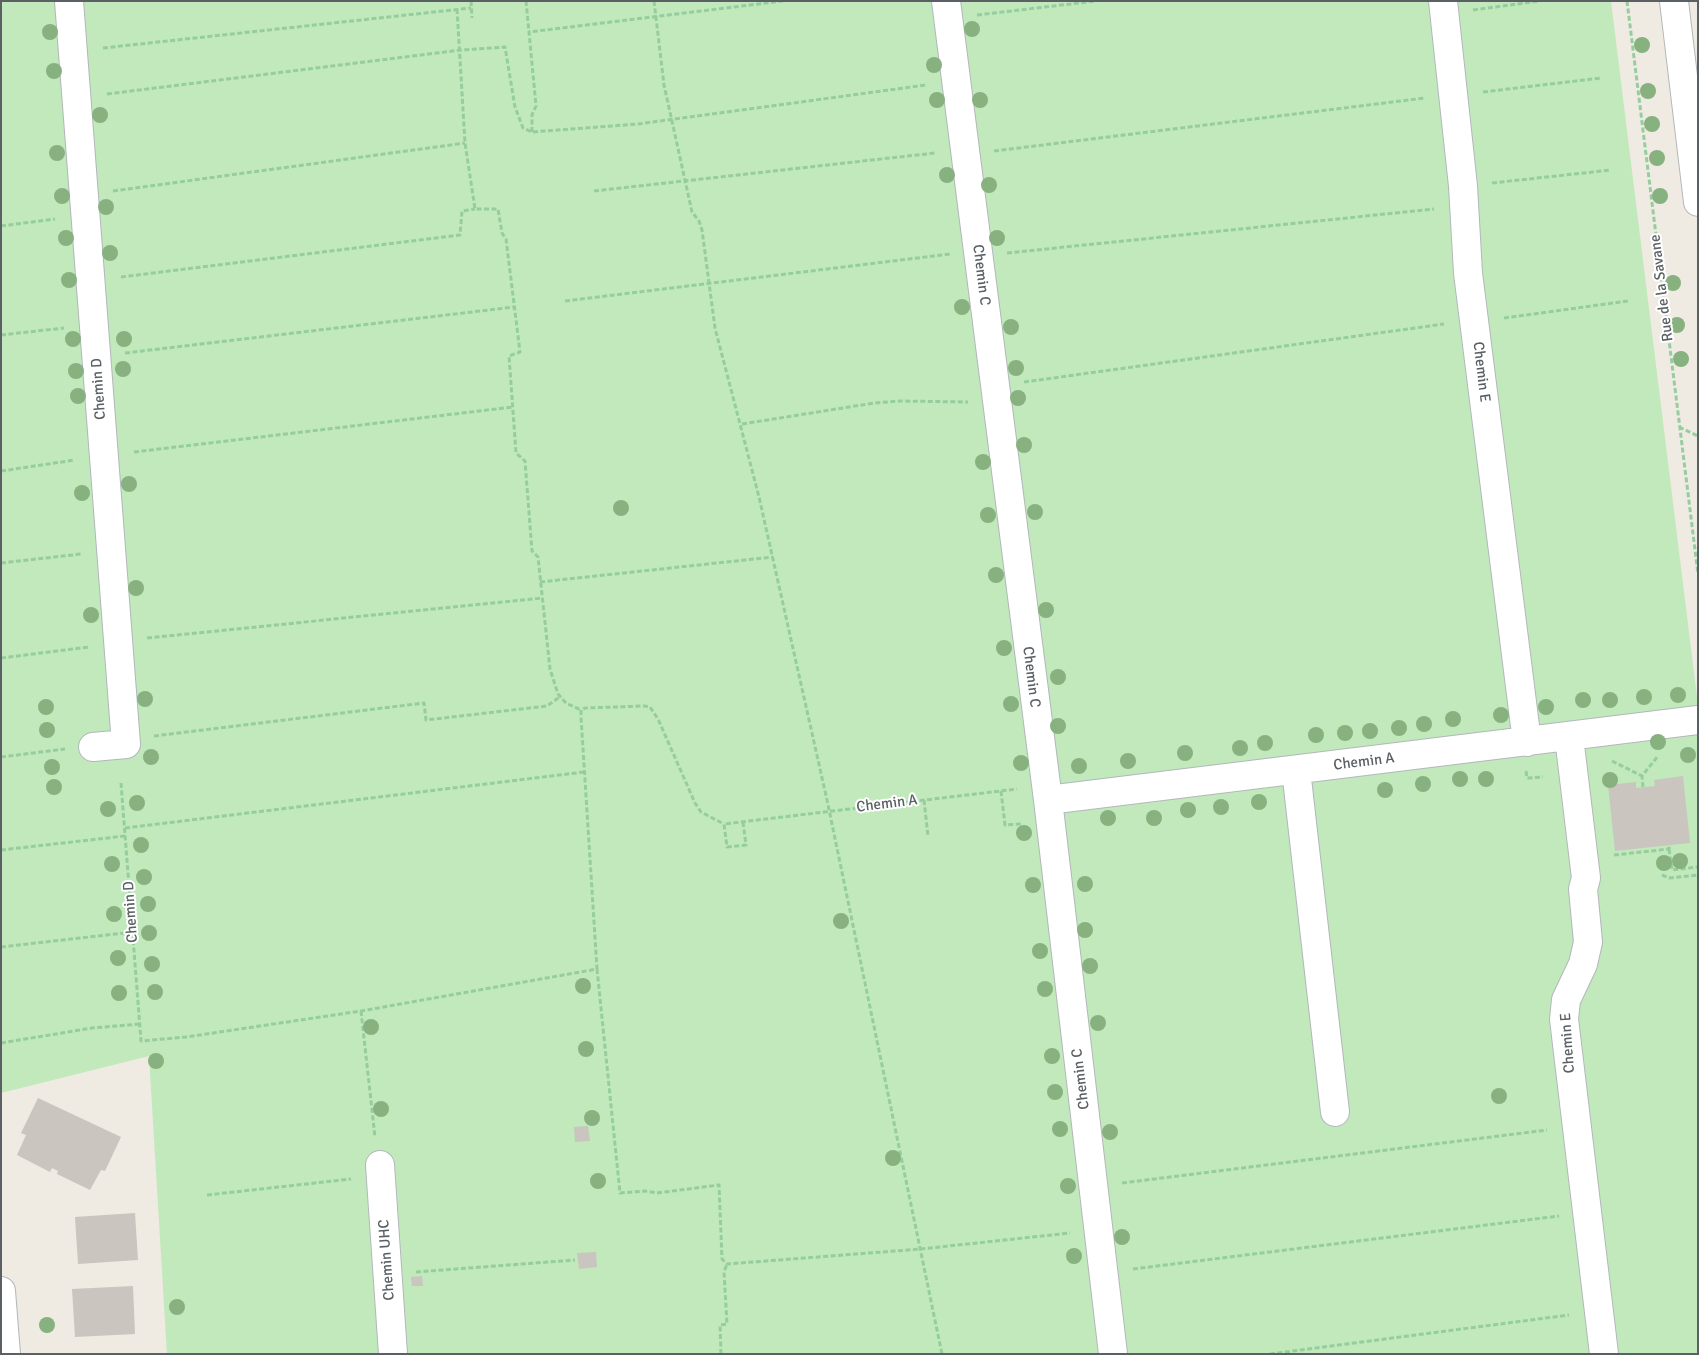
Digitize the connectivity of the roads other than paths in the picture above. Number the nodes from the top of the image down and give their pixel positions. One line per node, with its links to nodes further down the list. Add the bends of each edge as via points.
1 (69, 1): 9 (street, Chemin D, via 126,744)
2 (946, 1): 11 (street, Chemin C)
3 (1674, 1): 5 (street)
4 (1444, 7): 8 (street, Chemin E, via 1474,322)
5 (1698, 202)
6 (1689, 722): 7 (street, Chemin A)
7 (1568, 737): 8 (street, Chemin A); 18 (street, Chemin E, via 1586,878 1583,888 1588,942 1583,964 1566,1000 1564,1019)
8 (1527, 742): 10 (street, Chemin A)
9 (93, 748)
10 (1296, 770): 11 (street, Chemin A); 12 (street)
11 (1036, 794): 17 (street, Chemin C)
12 (1335, 1112)
13 (378, 1154): 16 (street, Chemin UHC)
14 (1, 1291): 15 (street)
15 (6, 1354)
16 (393, 1354)
17 (1113, 1354)
18 (1604, 1354)

